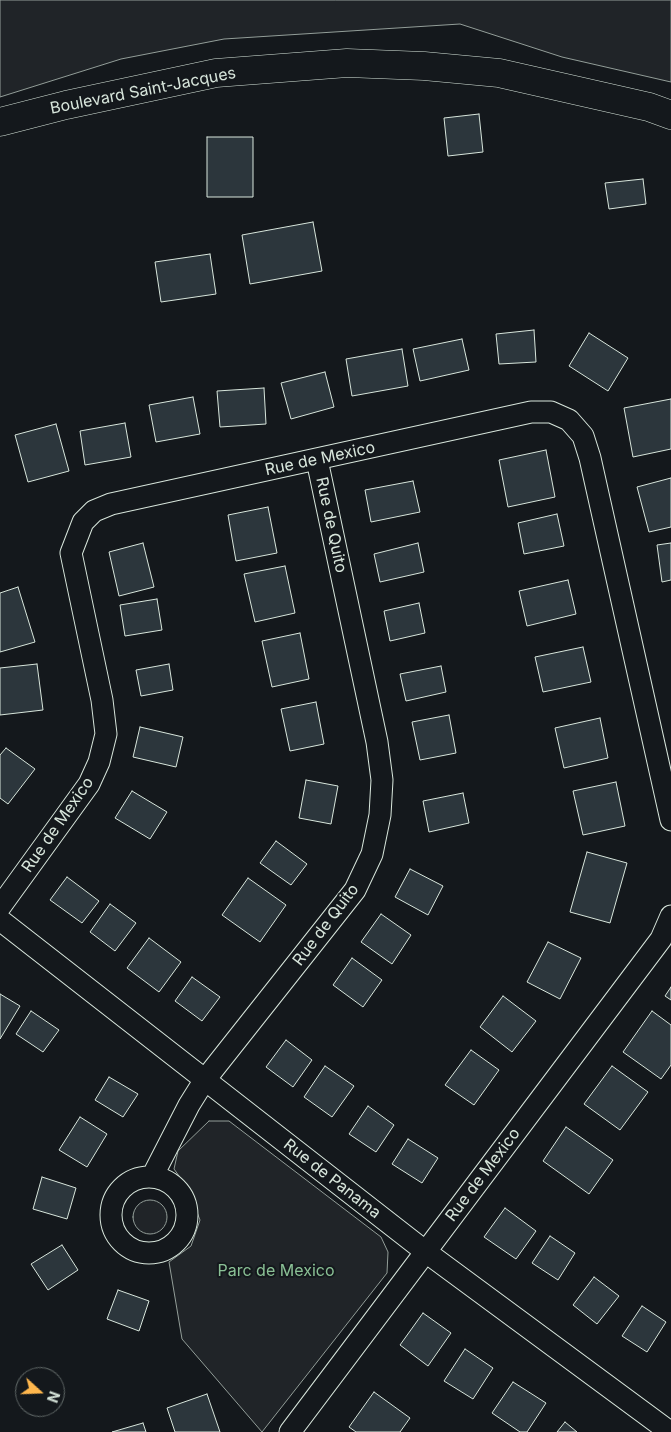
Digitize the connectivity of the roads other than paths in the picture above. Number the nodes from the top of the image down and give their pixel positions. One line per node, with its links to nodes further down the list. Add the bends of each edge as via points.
1 (671, 115): 2 (street, Boulevard Saint-Jacques, via 649,107 499,73 348,63 216,73)
2 (0, 122)
3 (317, 460): 4 (street, Rue de Mexico, via 531,412 551,412 569,420 584,436 590,458); 5 (street, Rue de Mexico, via 111,504 94,511 83,522 71,553 102,700 106,734 89,784); 8 (street, Rue de Quito, via 377,742 382,780 380,815 372,854 355,890)
4 (671, 820)
5 (0, 907)
6 (671, 916): 10 (street, Rue de Mexico, via 661,939)
7 (0, 920): 8 (street, Rue de Panama)
8 (204, 1081): 9 (street, Rue de Quito); 10 (street, Rue de Panama)
9 (152, 1176)
10 (426, 1252): 11 (street, Rue de Mexico); 12 (street, Rue de Panama)
11 (290, 1432)
12 (670, 1432)

